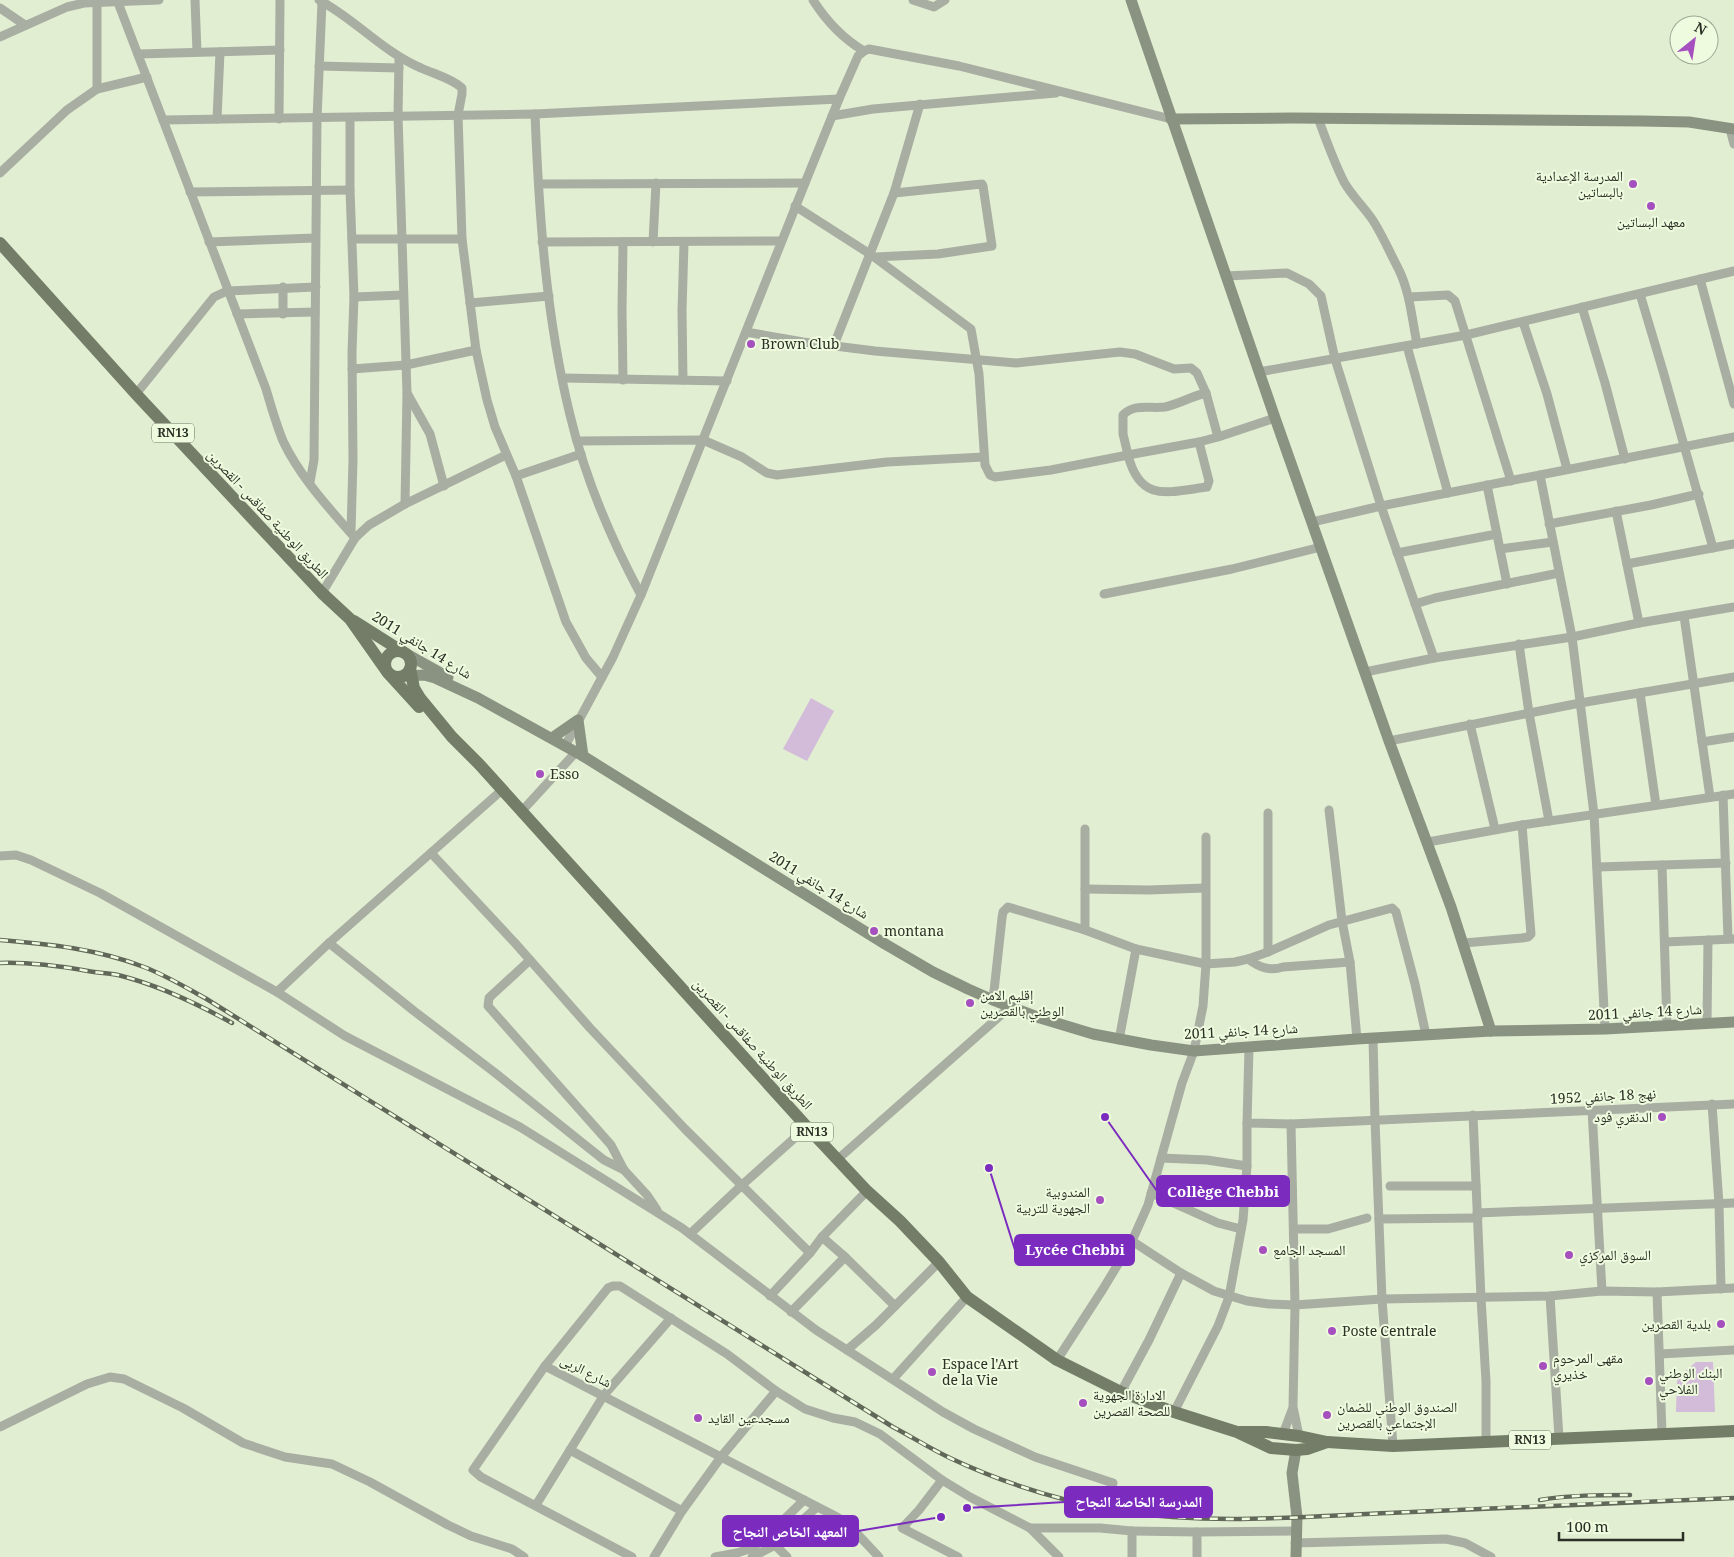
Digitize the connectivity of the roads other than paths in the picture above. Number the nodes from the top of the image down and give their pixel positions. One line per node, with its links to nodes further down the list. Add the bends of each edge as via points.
1 (159, 0): 8 (street)
2 (195, 0): 16 (street)
3 (280, 0): 14 (street)
4 (814, 0): 15 (street, via 847,42)
5 (913, 0): 6 (street, via 934,7)
6 (945, 0)
7 (1131, 0): 35 (street)
8 (118, 1): 10 (street); 18 (street)
9 (321, 1): 19 (street); 20 (street)
10 (97, 2): 12 (street, via 67,6); 23 (street)
11 (0, 8): 12 (street)
12 (25, 25): 13 (street)
13 (0, 37)
14 (280, 50): 17 (street); 37 (street)
15 (864, 51): 24 (street, via 869,49 959,66); 25 (street, via 858,56)
16 (197, 52): 17 (street); 18 (street)
17 (220, 52): 33 (street)
18 (138, 54): 22 (street)
19 (399, 58): 21 (street); 28 (street, via 458,84 462,94)
20 (320, 66): 21 (street); 34 (street)
21 (399, 68): 29 (street)
22 (147, 77): 23 (street); 36 (street)
23 (96, 89): 40 (street, via 66,110)
24 (1064, 92): 26 (street); 35 (street)
25 (839, 99): 27 (street); 30 (street)
26 (920, 104): 30 (street); 47 (street)
27 (535, 114): 28 (street); 43 (street)
28 (458, 115): 29 (street); 51 (street)
29 (398, 116): 31 (street); 52 (street)
30 (832, 116): 42 (street)
31 (350, 118): 34 (street); 44 (street)
32 (1318, 118): 35 (street); 38 (street, via 1679,122); 71 (street, via 1344,182 1382,236)
33 (217, 119): 36 (street); 37 (street)
34 (317, 119): 37 (street); 46 (street)
35 (1171, 119): 62 (street)
36 (163, 120): 45 (street)
37 (279, 120)
38 (1732, 129): 39 (street)
39 (1734, 144)
40 (0, 173)
41 (656, 183): 42 (street); 43 (street); 57 (street)
42 (805, 183): 48 (street)
43 (539, 184): 55 (street)
44 (350, 190): 46 (street); 50 (street)
45 (190, 192): 46 (street); 54 (street)
46 (316, 192): 49 (street)
47 (894, 193): 60 (street); 60 (street, via 983,185 992,246 938,254)
48 (796, 206): 53 (street); 60 (street)
49 (315, 238): 54 (street); 65 (street)
50 (352, 239): 52 (street); 69 (street)
51 (462, 239): 52 (street); 72 (street)
52 (401, 240): 68 (street)
53 (781, 241): 58 (street); 78 (street)
54 (209, 242): 66 (street)
55 (542, 242): 56 (street); 70 (street)
56 (623, 242): 57 (street); 90 (street)
57 (653, 242): 58 (street)
58 (684, 242): 91 (street)
59 (0, 243): 94 (main road, الطريق الوطنية صفاقس - القصرين / RN13)
60 (873, 256): 81 (street); 84 (street, via 971,328)
61 (1734, 271): 63 (street)
62 (1226, 276): 85 (street, via 1287,273 1308,284 1321,296); 88 (street)
63 (1700, 279): 67 (street); 96 (street)
64 (283, 287): 65 (street); 66 (street); 76 (street)
65 (316, 287): 74 (street)
66 (227, 290): 75 (street); 94 (street, via 207,304)
67 (1640, 294): 73 (street); 103 (street)
68 (403, 295): 69 (street); 86 (street)
69 (354, 296): 87 (street)
70 (549, 296): 72 (street); 89 (street)
71 (1409, 297): 79 (street, via 1448,295 1455,301); 80 (street)
72 (470, 303): 83 (street)
73 (1582, 307): 77 (street); 108 (street)
74 (315, 312): 76 (street); 113 (street, via 314,460)
75 (236, 314): 76 (street); 113 (street, via 283,440)
76 (283, 314)
77 (1524, 322): 79 (street); 109 (street)
78 (746, 332): 81 (street); 92 (street)
79 (1466, 335): 80 (street); 112 (street)
80 (1417, 344): 82 (street)
81 (834, 345): 84 (street)
82 (1407, 346): 85 (street); 116 (street)
83 (476, 350): 86 (street); 105 (street, via 489,409)
84 (977, 359): 95 (street, via 1016,363 1120,352 1135,354 1174,369 1191,368 1197,373); 107 (street)
85 (1336, 359): 88 (street); 119 (street)
86 (406, 365): 87 (street); 93 (street)
87 (352, 369): 124 (street)
88 (1260, 372): 97 (street)
89 (563, 378): 90 (street); 101 (street)
90 (623, 380): 91 (street)
91 (682, 380): 92 (street)
92 (727, 381): 100 (street)
93 (406, 393): 115 (street, via 430,434); 118 (street)
94 (136, 394): 134 (main road, الطريق الوطنية صفاقس - القصرين / RN13)
95 (1206, 394): 98 (street); 106 (street, via 1164,407 1135,407 1127,411 1123,434)
96 (1734, 404)
97 (1275, 418): 98 (street); 121 (street)
98 (1218, 437): 102 (street)
99 (1734, 437): 103 (street)
100 (703, 440): 101 (street); 107 (street, via 777,475 887,462); 136 (street)
101 (577, 441): 104 (street)
102 (1199, 442): 106 (street); 106 (street, via 1209,481 1207,487 1153,491 1131,469)
103 (1685, 448): 108 (street); 117 (street)
104 (581, 454): 111 (street); 136 (street, via 609,528)
105 (506, 455): 111 (street); 115 (street)
106 (1128, 455): 107 (street, via 996,477 987,472)
107 (984, 457)
108 (1626, 459): 109 (street)
109 (1567, 469): 110 (street)
110 (1540, 475): 112 (street); 122 (street)
111 (516, 476): 150 (street, via 566,622 586,658)
112 (1511, 481): 114 (street)
113 (310, 482): 124 (street)
114 (1488, 485): 116 (street); 123 (street)
115 (444, 486): 118 (street)
116 (1448, 493): 119 (street)
117 (1699, 494): 120 (street); 128 (street)
118 (405, 504): 124 (street)
119 (1381, 506): 121 (street); 130 (street)
120 (1616, 511): 122 (street); 131 (street)
121 (1312, 522): 127 (street)
122 (1549, 524): 125 (street)
123 (1497, 534): 129 (street); 130 (street)
124 (353, 535): 134 (street)
125 (1553, 542): 129 (street); 132 (street)
126 (1734, 544): 128 (street)
127 (1321, 547): 135 (street, via 1232,569); 146 (street)
128 (1713, 548): 131 (street)
129 (1500, 549): 133 (street)
130 (1397, 554): 137 (street)
131 (1627, 564): 141 (street)
132 (1559, 573): 133 (street); 142 (street)
133 (1507, 584): 137 (street)
134 (322, 593): 140 (main road, الطريق الوطنية صفاقس - القصرين / RN13)
135 (1104, 594)
136 (641, 595): 150 (street)
137 (1415, 604): 145 (street)
138 (1734, 607): 139 (street)
139 (1684, 616): 141 (street); 151 (street)
140 (350, 619): 144 (main road, شارع 14 جانفي 2011); 147 (main road, الطريق الوطنية صفاقس - القصرين / RN13)
141 (1639, 623): 142 (street)
142 (1572, 637): 143 (street); 154 (street)
143 (1519, 644): 145 (street); 155 (street)
144 (405, 653): 147 (main road, via 397,651 386,657 384,665); 148 (main road, via 410,660); 153 (street, شارع 14 جانفي 2011)
145 (1434, 658): 146 (street)
146 (1364, 672): 161 (street)
147 (388, 673): 148 (main road, via 395,677); 158 (main road, الطريق الوطنية صفاقس - القصرين / RN13, via 437,726)
148 (408, 674): 153 (street, شارع 14 جانفي 2011, via 435,678); 158 (main road, الطريق الوطنية صفاقس - القصرين, via 420,698)
149 (1734, 677): 151 (street)
150 (602, 678): 156 (street)
151 (1694, 684): 152 (street); 162 (street)
152 (1640, 693): 154 (street); 169 (street)
153 (478, 698): 160 (street, شارع 14 جانفي 2011)
154 (1580, 703): 155 (street); 173 (street)
155 (1529, 713): 157 (street); 174 (street)
156 (578, 720): 160 (street); 163 (street); 164 (street)
157 (1470, 724): 161 (street); 177 (street)
158 (452, 737): 165 (main road, الطريق الوطنية صفاقس - القصرين / RN13)
159 (1734, 737): 162 (street)
160 (552, 738): 163 (street, شارع 14 جانفي 2011)
161 (1389, 741): 179 (street)
162 (1702, 742): 168 (street)
163 (564, 746): 164 (street, شارع 14 جانفي 2011)
164 (579, 754): 171 (street); 201 (street, شارع 14 جانفي 2011, via 885,944 933,972)
165 (502, 790): 171 (main road, الطريق الوطنية صفاقس - القصرين / RN13); 180 (street)
166 (1734, 794): 167 (street)
167 (1723, 795): 168 (street); 182 (street)
168 (1710, 797): 169 (street)
169 (1656, 805): 173 (street)
170 (1329, 810): 187 (street)
171 (521, 812): 221 (main road, الطريق الوطنية صفاقس - القصرين / RN13)
172 (1268, 814): 195 (street)
173 (1594, 814): 174 (street); 184 (street)
174 (1549, 821): 175 (street)
175 (1522, 825): 177 (street); 193 (street, via 1531,934 1522,938)
176 (1085, 829): 186 (street)
177 (1495, 829): 179 (street)
178 (1206, 838): 185 (street)
179 (1428, 842): 193 (street)
180 (431, 853): 191 (street); 197 (street)
181 (0, 856): 200 (street, via 16,855 31,860 91,889)
182 (1726, 863): 183 (street); 189 (street)
183 (1662, 865): 184 (street); 192 (street)
184 (1596, 867): 206 (street)
185 (1205, 888): 186 (street); 199 (street)
186 (1085, 889): 188 (street)
187 (1342, 920): 195 (street); 198 (street); 208 (street, via 1394,909)
188 (1085, 930): 194 (street); 201 (street, via 1008,907 1002,918)
189 (1731, 939): 190 (street)
190 (1708, 940): 192 (street); 204 (street)
191 (329, 942): 200 (street); 225 (street, via 585,1146)
192 (1665, 942): 205 (street)
193 (1464, 943): 207 (street)
194 (1136, 949): 199 (street); 211 (street)
195 (1268, 952): 196 (street)
196 (1248, 959): 198 (street, via 1275,970); 199 (street)
197 (530, 960): 225 (street, via 492,994 488,1006 611,1145); 226 (street, via 685,1129)
198 (1350, 962): 210 (street)
199 (1206, 964): 213 (street, via 1203,1006)
200 (277, 992): 234 (street, via 345,1036 520,1128)
201 (993, 1000): 202 (street, شارع 14 جانفي 2011)
202 (1010, 1007): 211 (street, شارع 14 جانفي 2011, via 1067,1027); 223 (street)
203 (1734, 1022): 204 (street, شارع 14 جانفي 2011)
204 (1707, 1024): 205 (street, شارع 14 جانفي 2011)
205 (1668, 1026): 206 (street, شارع 14 جانفي 2011)
206 (1606, 1029): 207 (street, شارع 14 جانفي 2011)
207 (1491, 1032): 208 (street, شارع 14 جانفي 2011)
208 (1426, 1035): 209 (street, شارع 14 جانفي 2011)
209 (1373, 1038): 210 (street, شارع 14 جانفي 2011); 218 (street)
210 (1357, 1039): 212 (street, شارع 14 جانفي 2011)
211 (1119, 1040): 213 (street, شارع 14 جانفي 2011)
212 (1249, 1048): 213 (street, شارع 14 جانفي 2011); 219 (street)
213 (1194, 1051): 222 (street)
214 (1712, 1104): 215 (street, نهج 18 جانفي 1952); 216 (street, نهج 18 جانفي 1952); 232 (street)
215 (1734, 1104)
216 (1592, 1110): 217 (street, نهج 18 جانفي 1952); 233 (street)
217 (1473, 1115): 218 (street, نهج 18 جانفي 1952); 228 (street)
218 (1375, 1120): 220 (street, نهج 18 جانفي 1952); 237 (street)
219 (1247, 1123): 220 (street, نهج 18 جانفي 1952); 224 (street)
220 (1291, 1124): 239 (street)
221 (808, 1127): 223 (main road, الطريق الوطنية صفاقس - القصرين / RN13); 226 (street)
222 (1161, 1158): 224 (street); 230 (street)
223 (838, 1159): 229 (main road, الطريق الوطنية صفاقس - القصرين / RN13)
224 (1247, 1166): 238 (street)
225 (624, 1170): 234 (street)
226 (742, 1185): 240 (street); 243 (street)
227 (1390, 1186): 228 (street)
228 (1476, 1186): 235 (street)
229 (867, 1191): 241 (street); 245 (main road, الطريق الوطنية صفاقس - القصرين / RN13)
230 (1152, 1193): 238 (street, via 1218,1223); 242 (street)
231 (1734, 1203): 232 (street)
232 (1720, 1204): 233 (street); 247 (street)
233 (1598, 1209): 235 (street); 249 (street)
234 (658, 1212): 240 (street)
235 (1477, 1215): 237 (street); 255 (street)
236 (1367, 1218): 239 (street, via 1328,1229)
237 (1379, 1219): 256 (street)
238 (1241, 1229): 254 (street)
239 (1294, 1229): 257 (street)
240 (690, 1234): 251 (street)
241 (822, 1237): 243 (street); 244 (street)
242 (1132, 1241): 246 (street); 264 (street)
243 (810, 1253): 251 (street)
244 (845, 1257): 258 (street); 259 (street)
245 (939, 1262): 252 (main road, الطريق الوطنية صفاقس - القصرين / RN13); 258 (street)
246 (1181, 1273): 254 (street); 268 (street)
247 (1721, 1288): 248 (street); 250 (street)
248 (1734, 1288)
249 (1602, 1292): 250 (street); 253 (street)
250 (1657, 1292): 263 (street)
251 (770, 1296): 259 (street)
252 (967, 1296): 264 (main road, الطريق الوطنية صفاقس - القصرين / RN13); 266 (street)
253 (1550, 1296): 255 (street); 278 (street)
254 (1229, 1297): 257 (street, via 1247,1302); 271 (street, via 1218,1326)
255 (1481, 1298): 256 (street); 280 (street)
256 (1382, 1299): 257 (street); 281 (street)
257 (1295, 1304): 270 (street)
258 (895, 1306): 261 (street)
259 (791, 1312): 261 (street)
260 (671, 1318): 265 (street, via 620,1286 613,1286 604,1292); 267 (street); 269 (street)
261 (847, 1350): 266 (street)
262 (1734, 1350): 263 (street)
263 (1660, 1354): 275 (street)
264 (1057, 1360): 268 (main road, الطريق الوطنية صفاقس - القصرين / RN13)
265 (545, 1366): 269 (street, شارع الربى); 290 (street, شارع الربى, via 473,1470)
266 (893, 1379): 288 (street, via 943,1412 1007,1444 1056,1465)
267 (776, 1391): 285 (street); 286 (street, via 806,1409 855,1422 880,1434)
268 (1121, 1392): 271 (main road, الطريق الوطنية صفاقس - القصرين / RN13)
269 (604, 1395): 282 (street); 285 (street, شارع الربى)
270 (1293, 1407): 276 (street); 277 (street)
271 (1174, 1412): 274 (main road, الطريق الوطنية صفاقس - القصرين / RN13)
272 (0, 1427): 300 (street, via 87,1384 110,1377 124,1379 244,1443 285,1457 332,1464 448,1525 512,1549)
273 (1734, 1431): 275 (main road, الطريق الوطنية صفاقس - القصرين / RN13)
274 (1240, 1432): 276 (main road, الطريق الوطنية صفاقس - القصرين); 283 (main road, الطريق الوطنية صفاقس - القصرين)
275 (1662, 1433): 278 (main road, الطريق الوطنية صفاقس - القصرين / RN13)
276 (1283, 1434): 277 (main road, الطريق الوطنية صفاقس - القصرين); 283 (main road)
277 (1299, 1436): 279 (main road, الطريق الوطنية صفاقس - القصرين); 284 (main road)
278 (1559, 1438): 280 (main road, الطريق الوطنية صفاقس - القصرين / RN13)
279 (1327, 1442): 281 (main road, الطريق الوطنية صفاقس - القصرين / RN13); 284 (main road, الطريق الوطنية صفاقس - القصرين)
280 (1486, 1442): 281 (main road, الطريق الوطنية صفاقس - القصرين / RN13)
281 (1393, 1446)
282 (570, 1450): 290 (street); 292 (street)
283 (1280, 1450): 284 (main road, الطريق الوطنية صفاقس - القصرين); 287 (street)
284 (1296, 1450): 287 (street)
285 (721, 1457): 289 (street, شارع الربى); 292 (street)
286 (942, 1480): 293 (street); 306 (street, via 902,1528)
287 (1292, 1480): 295 (street)
288 (1112, 1483)
289 (804, 1500): 291 (street, شارع الربى); 299 (street, via 766,1536)
290 (536, 1505): 301 (street, شارع الربى)
291 (818, 1507): 298 (street); 305 (street, شارع الربى, via 849,1525)
292 (682, 1511): 302 (street)
293 (1030, 1528): 294 (street); 307 (street)
294 (1132, 1531): 296 (street); 308 (street)
295 (1296, 1531): 296 (street); 297 (street)
296 (1196, 1532): 309 (street)
297 (1295, 1543): 310 (street); 311 (street, via 1446,1539 1465,1543)
298 (775, 1545): 299 (street); 304 (street)
299 (754, 1553): 303 (street)
300 (524, 1557)
301 (632, 1557)
302 (654, 1557)
303 (715, 1557)
304 (787, 1557)
305 (879, 1557)
306 (958, 1557)
307 (1059, 1557)
308 (1132, 1557)
309 (1197, 1557)
310 (1296, 1557)
311 (1491, 1557)

